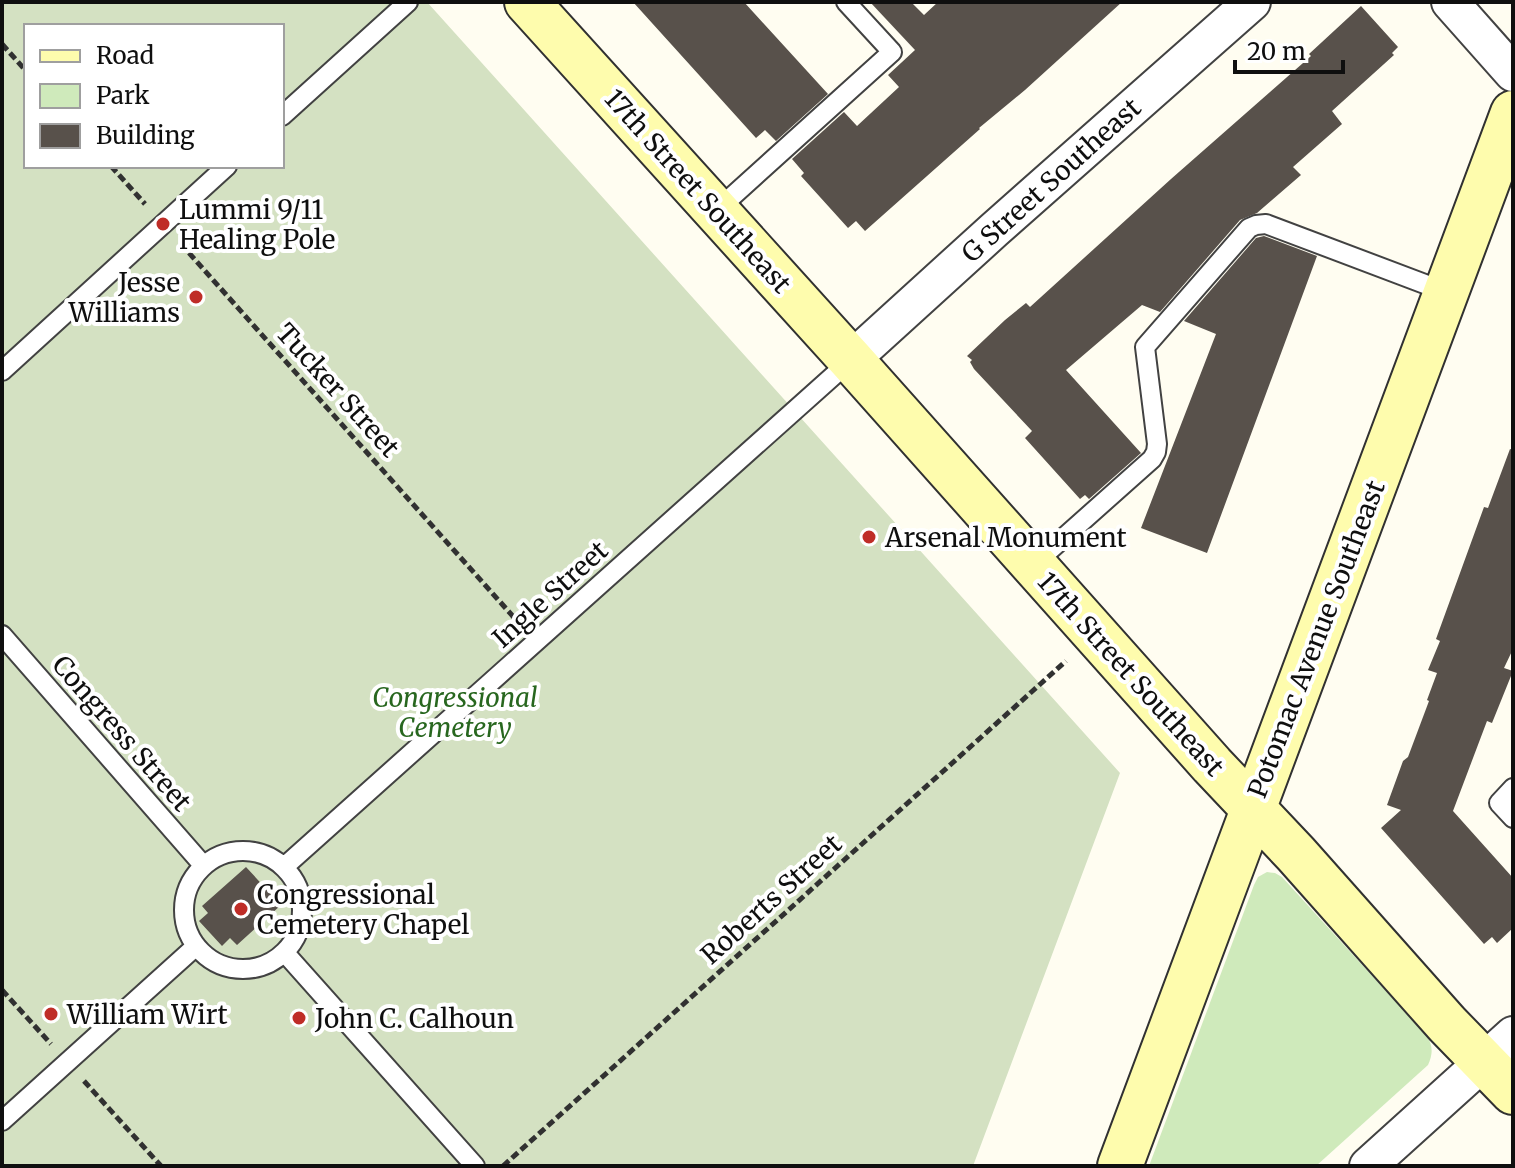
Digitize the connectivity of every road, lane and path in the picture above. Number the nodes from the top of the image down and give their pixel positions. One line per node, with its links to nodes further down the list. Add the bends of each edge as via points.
1 (408, 2): 10 (lane)
2 (527, 2): 13 (main road, 17th Street Southeast)
3 (846, 2): 13 (lane, via 892,52)
4 (1252, 2): 16 (street, G Street Southeast)
5 (1450, 2): 8 (street)
6 (2, 44): 7 (path)
7 (24, 69)
8 (1513, 73)
9 (1513, 113): 15 (main road, Potomac Avenue Southeast)
10 (284, 114)
11 (113, 168): 14 (path, Tucker Street)
12 (225, 168): 14 (lane)
13 (716, 211): 16 (main road, 17th Street Southeast)
14 (163, 224): 17 (lane); 20 (path, Tucker Street)
15 (1446, 292): 18 (lane, via 1266,224 1249,228 1145,347 1157,444 1152,459); 23 (main road, Potomac Avenue Southeast)
16 (851, 360): 18 (main road, 17th Street Southeast); 20 (lane, Ingle Street)
17 (2, 371)
18 (1033, 565): 23 (main road, 17th Street Southeast)
19 (2, 635): 25 (lane, Congress Street)
20 (536, 642): 26 (lane, Ingle Street)
21 (1066, 661): 32 (path, Roberts Street)
22 (1513, 788): 24 (lane, via 1499,803)
23 (1253, 809): 29 (main road, 17th Street Southeast, via 1447,1024); 33 (main road, Potomac Avenue Southeast)
24 (1513, 818)
25 (203, 865): 26 (lane, via 235,851 253,851); 27 (lane, via 188,887 183,913)
26 (284, 867): 28 (lane, via 302,900 297,937)
27 (195, 947): 28 (lane, via 210,961 249,970); 30 (lane)
28 (285, 953): 31 (lane)
29 (1503, 1063): 34 (street)
30 (2, 1121)
31 (475, 1166)
32 (503, 1166)
33 (1120, 1166)
34 (1368, 1166)

